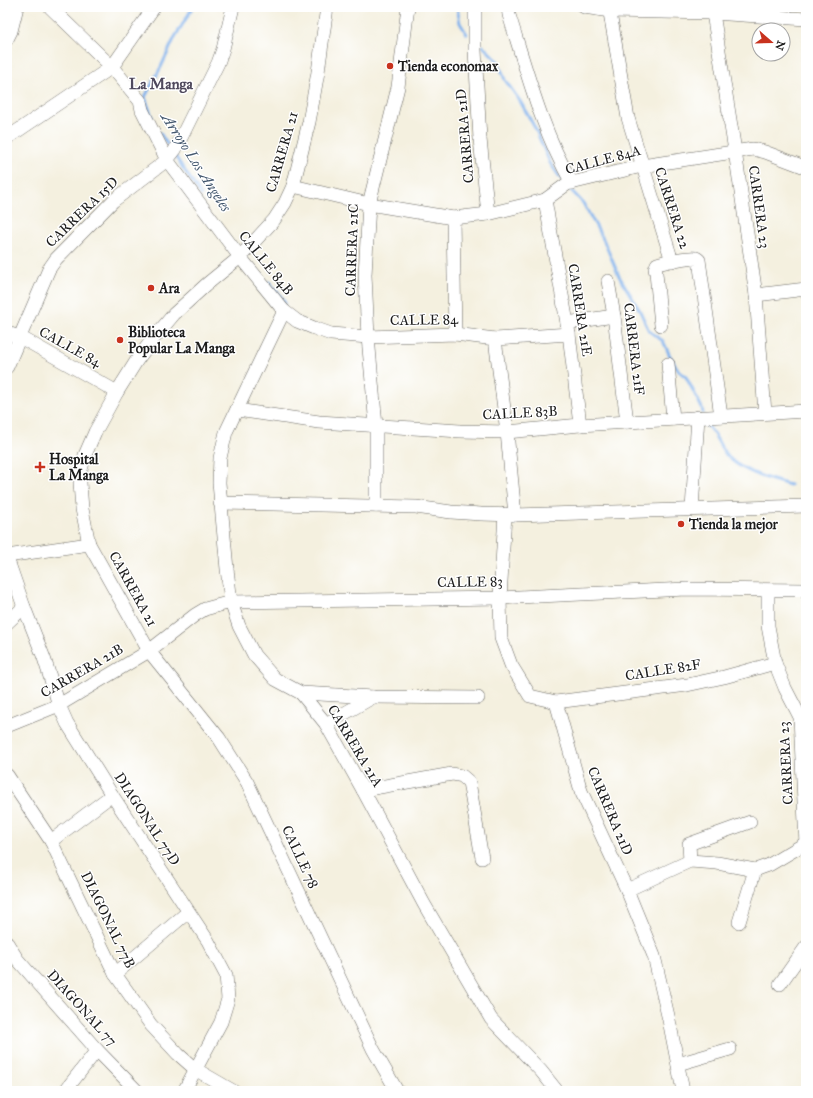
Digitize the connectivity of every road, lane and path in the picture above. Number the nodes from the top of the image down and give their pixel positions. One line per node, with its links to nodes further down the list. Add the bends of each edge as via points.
1 (17, 7): 13 (street)
2 (50, 7): 14 (street, CALLE 84B)
3 (154, 7): 14 (street)
4 (234, 7): 17 (street, CARRERA 15D, via 218,63)
5 (326, 7): 21 (street, CARRERA 21, via 309,122)
6 (408, 7): 23 (street, CARRERA 21C, via 398,87)
7 (475, 7): 24 (street, CARRERA 21D, via 480,139)
8 (508, 7): 20 (street, via 538,106)
9 (584, 7): 10 (street)
10 (609, 9): 11 (street); 18 (street, CARRERA 22, via 628,118)
11 (712, 10): 12 (street); 16 (street, CARRERA 23)
12 (806, 19)
13 (8, 32)
14 (112, 67): 15 (street); 17 (street, CALLE 84B, via 140,101 142,110)
15 (7, 138)
16 (735, 152): 18 (street, CALLE 84A); 19 (street, CALLE 84A, via 754,149); 30 (street, CARRERA 23)
17 (171, 155): 26 (street, CALLE 84B); 38 (street, CARRERA 15D, via 113,201 56,259 49,269)
18 (642, 166): 20 (street, CALLE 84A); 27 (street, CARRERA 22)
19 (805, 167)
20 (567, 185): 22 (street, CALLE 84A)
21 (293, 186): 23 (street, CALLE 84A); 26 (street, CARRERA 21, via 274,220)
22 (545, 200): 24 (street, CALLE 84A); 34 (street, CARRERA 21E)
23 (369, 204): 25 (street, CALLE 84A); 37 (street, CARRERA 21C, via 365,275)
24 (488, 214): 25 (street, CALLE 84A)
25 (453, 218): 36 (street)
26 (240, 257): 31 (street, CALLE 84B); 42 (street, CARRERA 21, via 174,314 148,344)
27 (672, 261): 33 (street, via 657,264 655,269); 46 (street, CARRERA 22, via 692,257 699,260)
28 (608, 280): 32 (street, CARRERA 21F)
29 (806, 288): 30 (street)
30 (756, 295): 45 (street, CARRERA 23)
31 (284, 311): 37 (street, CALLE 84, via 297,321 331,334); 43 (street, CARRERA 21A)
32 (614, 316): 34 (street, CALLE 84); 49 (street, CARRERA 21F)
33 (661, 325)
34 (568, 329): 39 (street, CALLE 84); 50 (street, CARRERA 21E)
35 (7, 333): 38 (street, CALLE 84)
36 (455, 334): 37 (street, CALLE 84); 39 (street, CALLE 84)
37 (368, 336): 51 (street, CARRERA 21C)
38 (20, 337): 41 (street, CARRERA 15D); 42 (street, CALLE 84)
39 (495, 339): 52 (street)
40 (668, 364): 48 (street)
41 (7, 367)
42 (117, 392): 58 (street, CARRERA 21, via 95,432 81,470 82,509)
43 (237, 410): 51 (street, CALLE 83B, via 319,422); 53 (street, CARRERA 21A, via 226,432 220,458)
44 (806, 411): 45 (street, CALLE 83B)
45 (765, 413): 46 (street, CALLE 83B)
46 (721, 416): 47 (street, CALLE 83B)
47 (702, 417): 48 (street, CALLE 83B); 56 (street)
48 (673, 419): 49 (street, CALLE 83B)
49 (627, 422): 50 (street, CALLE 83B)
50 (580, 425): 52 (street, CALLE 83B)
51 (376, 426): 52 (street, CALLE 83B); 54 (street, CARRERA 21C)
52 (507, 432): 57 (street)
53 (220, 502): 54 (street); 63 (street, CARRERA 21A)
54 (376, 506): 57 (street, via 416,506 451,512)
55 (806, 506): 56 (street)
56 (692, 509): 57 (street)
57 (510, 514): 62 (street)
58 (89, 544): 59 (street, CARRERA 21); 66 (street, CARRERA 21)
59 (7, 557): 64 (street, DIAGONAL 77D)
60 (806, 590): 61 (street, CALLE 83)
61 (768, 591): 62 (street, CALLE 83, via 686,589); 67 (street, CARRERA 23, via 768,626)
62 (500, 598): 63 (street, CALLE 83); 71 (street, via 501,638 511,665 530,696)
63 (231, 602): 66 (street, CALLE 83, via 205,609); 68 (street, CARRERA 21A, via 238,626 254,656 275,679)
64 (24, 607): 65 (street); 72 (street, DIAGONAL 77D)
65 (7, 623)
66 (149, 651): 72 (street, CARRERA 21B); 100 (street, CALLE 78, via 219,738 247,782 373,1049)
67 (775, 663): 71 (street, CALLE 82F, via 687,685); 73 (street, CARRERA 23)
68 (301, 693): 69 (street); 74 (street, CARRERA 21A)
69 (373, 697): 70 (street); 74 (street)
70 (478, 698)
71 (556, 702): 85 (street, CARRERA 21D, via 581,791)
72 (59, 705): 75 (street, CARRERA 21B); 78 (street, DIAGONAL 77D, via 67,723)
73 (803, 717): 81 (street, CARRERA 23)
74 (326, 724): 77 (street, CARRERA 21A)
75 (7, 726)
76 (7, 775): 80 (street, DIAGONAL 77B)
77 (363, 790): 82 (street, via 452,774 462,776 469,782); 101 (street, CARRERA 21A, via 424,904 491,1019)
78 (112, 795): 80 (street); 86 (street, DIAGONAL 77D)
79 (750, 822): 83 (street, via 689,844)
80 (51, 841): 90 (street, DIAGONAL 77B)
81 (806, 843): 84 (street, via 769,865)
82 (482, 858)
83 (690, 862): 84 (street, via 716,863); 85 (street)
84 (755, 870): 87 (street)
85 (627, 890): 94 (street, CARRERA 21D, via 654,956)
86 (188, 912): 90 (street); 95 (street, DIAGONAL 77D, via 226,974 228,999 221,1022)
87 (738, 922)
88 (7, 943): 93 (street, DIAGONAL 77, via 17,959)
89 (806, 947): 91 (street)
90 (115, 974): 95 (street, DIAGONAL 77B, via 151,1025)
91 (780, 984)
92 (730, 1049): 94 (street)
93 (97, 1050): 96 (street); 97 (street, DIAGONAL 77)
94 (678, 1064): 102 (street, CARRERA 21D)
95 (195, 1069): 98 (street, DIAGONAL 77D); 99 (street, DIAGONAL 77B)
96 (65, 1091)
97 (137, 1091)
98 (184, 1091)
99 (233, 1091)
100 (397, 1091)
101 (557, 1091)
102 (683, 1091)

